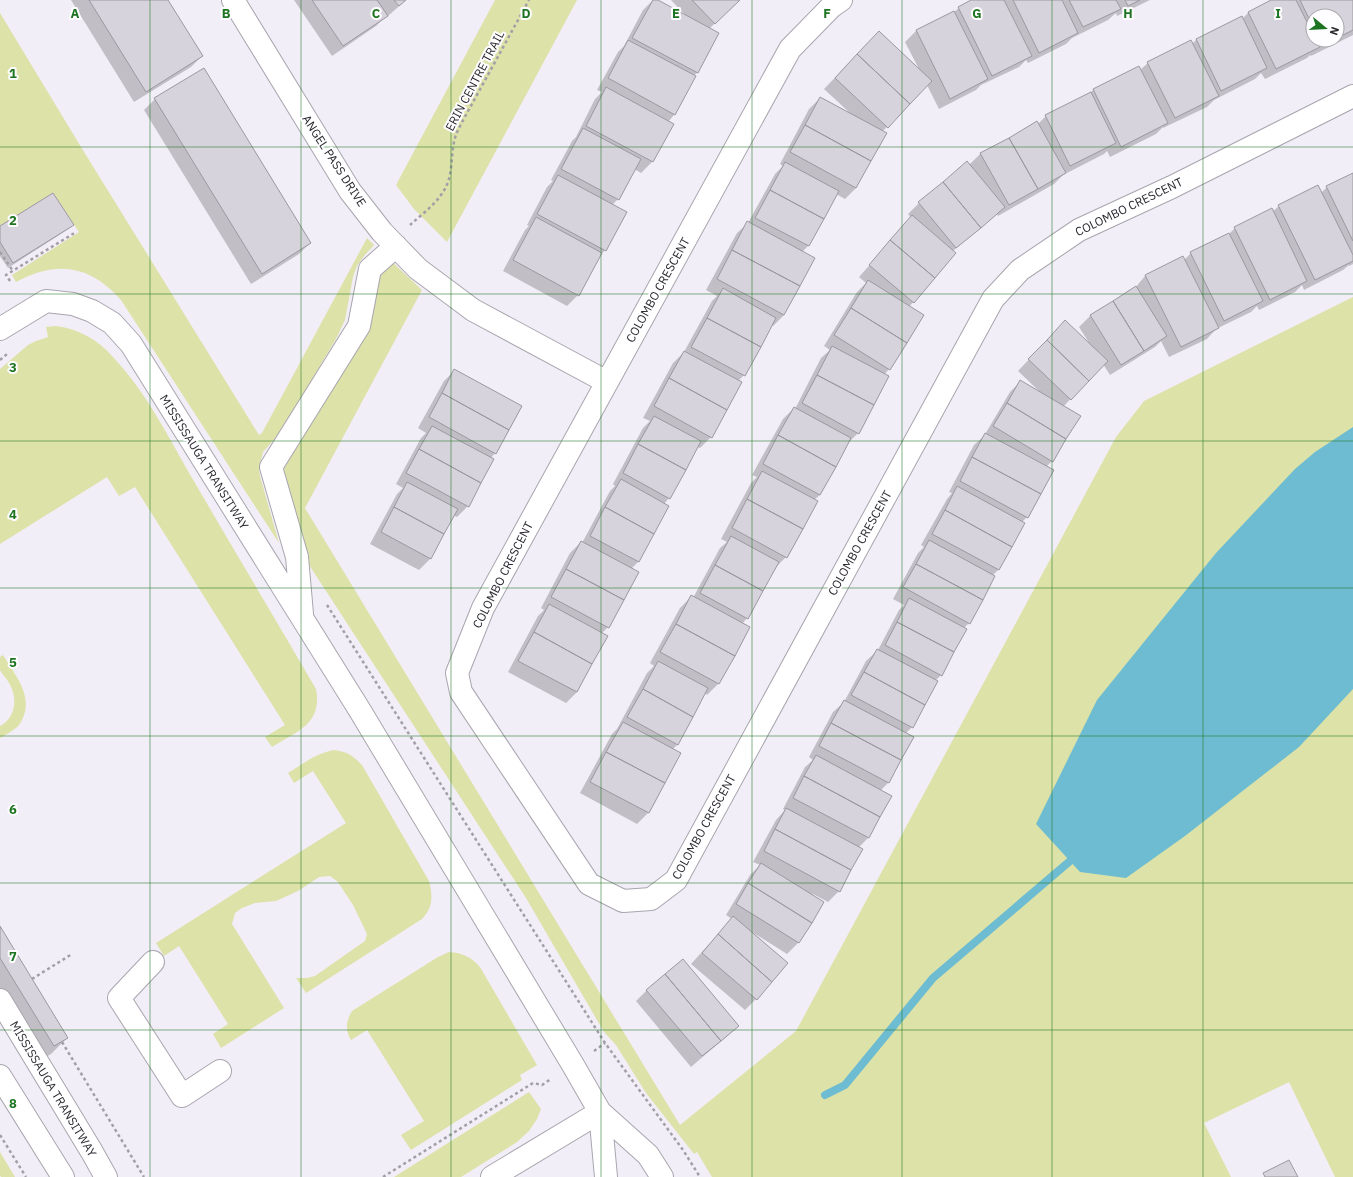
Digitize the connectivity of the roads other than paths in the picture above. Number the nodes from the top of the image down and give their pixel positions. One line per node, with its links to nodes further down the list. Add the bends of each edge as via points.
1 (233, 0): 4 (street, ANGEL PASS DRIVE, via 350,191)
2 (841, 0): 6 (street, COLOMBO CRESCENT, via 790,49)
3 (1353, 96): 6 (street, COLOMBO CRESCENT, via 1172,187 1079,230 1020,270 993,299 676,880 651,899 623,901 589,884 462,692 457,673 483,608)
4 (396, 246): 6 (street, ANGEL PASS DRIVE, via 418,269 473,310); 7 (street, via 370,269 359,326 271,467 297,557)
5 (0, 329): 7 (street, MISSISSAUGA TRANSITWAY, via 46,301 73,304 92,311 112,323 131,344)
6 (607, 382)
7 (302, 618): 12 (street, MISSISSAUGA TRANSITWAY)
8 (153, 962): 10 (street, via 119,998 182,1096)
9 (0, 1000): 14 (street, MISSISSAUGA TRANSITWAY)
10 (220, 1071)
11 (0, 1076): 13 (street)
12 (600, 1112): 15 (street); 16 (street); 17 (street, via 648,1155)
13 (63, 1177)
14 (106, 1177)
15 (492, 1177)
16 (606, 1177)
17 (662, 1177)

